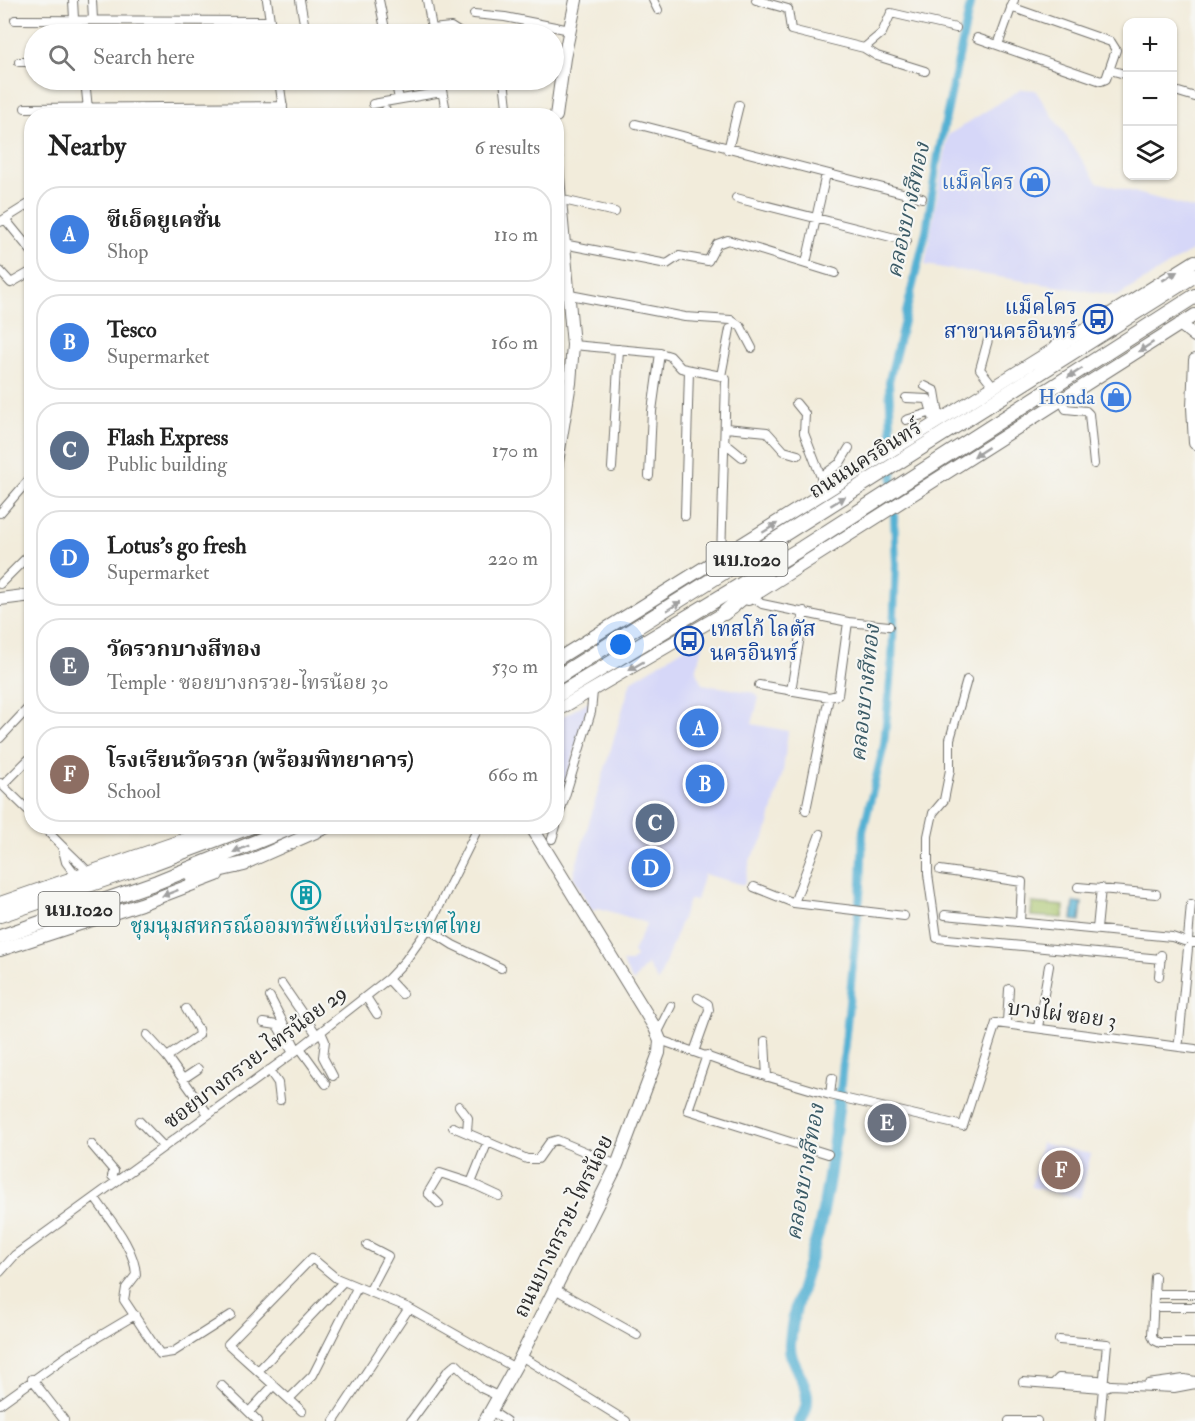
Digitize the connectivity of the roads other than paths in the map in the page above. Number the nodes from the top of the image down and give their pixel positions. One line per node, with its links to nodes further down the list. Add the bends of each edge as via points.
1 (73, 0): 14 (street)
2 (92, 0): 15 (street)
3 (267, 0): 16 (street)
4 (300, 0): 19 (street)
5 (379, 0): 20 (street)
6 (427, 0): 21 (street)
7 (576, 0): 25 (main road)
8 (653, 0): 11 (street)
9 (756, 0): 28 (street, via 788,9 791,30)
10 (1012, 4): 27 (street); 32 (street, via 1112,42 1116,50)
11 (658, 10)
12 (474, 14): 22 (street)
13 (15, 20): 14 (street)
14 (78, 20): 15 (street); 17 (street)
15 (93, 20): 16 (street)
16 (270, 21): 18 (street)
17 (79, 24)
18 (270, 24)
19 (304, 24)
20 (384, 24)
21 (431, 24)
22 (540, 24)
23 (956, 28): 28 (street, via 891,13 882,33)
24 (564, 29): 25 (street)
25 (570, 30): 29 (main road)
26 (977, 38): 27 (street)
27 (998, 45): 32 (street, via 1101,81)
28 (864, 48): 33 (street)
29 (564, 49)
30 (19, 62): 31 (street)
31 (24, 62)
32 (1110, 70): 34 (street)
33 (925, 71)
34 (1123, 74)
35 (86, 90): 47 (street)
36 (281, 90): 46 (street)
37 (397, 90): 43 (street)
38 (505, 90): 50 (street)
39 (557, 90): 51 (main road)
40 (1177, 91): 42 (street)
41 (442, 92): 43 (street); 49 (street)
42 (1195, 98)
43 (399, 99): 44 (street)
44 (373, 104)
45 (739, 105): 53 (street)
46 (283, 106): 48 (street)
47 (88, 108)
48 (225, 108)
49 (445, 108)
50 (507, 108)
51 (556, 108)
52 (636, 124): 53 (street)
53 (728, 150): 54 (street)
54 (826, 174): 56 (street); 60 (street)
55 (736, 198): 60 (street)
56 (922, 198)
57 (564, 200): 59 (street)
58 (24, 207): 61 (street)
59 (615, 212)
60 (816, 219): 62 (street); 66 (street)
61 (2, 221): 63 (street)
62 (907, 241)
63 (24, 244)
64 (564, 244): 66 (street, via 667,264 679,256 708,261 720,241 728,240)
65 (1195, 261): 79 (main road, ถนนนครอินทร์ / นบ.1020, one-way to 65)
66 (806, 263): 68 (street)
67 (0, 271): 70 (street, via 11,283)
68 (835, 273)
69 (1195, 275): 89 (main road, ถนนนครอินทร์ / นบ.1020)
70 (24, 276)
71 (564, 279): 72 (main road)
72 (570, 295): 80 (main road); 81 (street, via 685,317 731,321 741,327)
73 (1195, 296): 110 (main road, ถนนนครอินทร์ / นบ.1020, one-way to 110)
74 (1195, 315): 75 (main road, นบ.1020)
75 (1180, 324): 77 (main road); 91 (main road, นบ.1020, one-way to 91)
76 (730, 329): 86 (street)
77 (1195, 336)
78 (988, 340): 88 (street, via 980,369)
79 (1061, 344): 88 (main road, ถนนนครอินทร์ / นบ.1020); 89 (main road)
80 (573, 345): 82 (street); 93 (main road)
81 (752, 348)
82 (619, 349): 83 (street); 103 (street)
83 (660, 352): 85 (street); 104 (street)
84 (1195, 360): 97 (main road)
85 (689, 370): 86 (street); 109 (street)
86 (722, 377): 96 (street, via 728,388)
87 (925, 386): 94 (street, via 935,391)
88 (994, 387): 94 (main road, ถนนนครอินทร์ / นบ.1020)
89 (1012, 389): 122 (main road, ถนนนครอินทร์ / นบ.1020, one-way to 89)
90 (906, 398): 94 (street, via 928,399)
91 (1061, 400): 102 (street, via 1066,409 1089,414); 115 (main road, นบ.1020, one-way to 115)
92 (796, 403): 105 (street, via 804,410 804,433)
93 (564, 419)
94 (936, 419): 95 (street); 107 (main road, ถนนนครอินทร์ / นบ.1020)
95 (906, 420)
96 (726, 428): 98 (street); 100 (street, via 767,432 784,451)
97 (1195, 442)
98 (725, 443): 101 (street); 111 (street)
99 (849, 448): 105 (street, via 840,463)
100 (798, 455)
101 (742, 457)
102 (1094, 464)
103 (612, 468)
104 (649, 476)
105 (821, 477): 107 (street)
106 (24, 485): 108 (street)
107 (822, 496): 111 (main road, ถนนนครอินทร์ / นบ.1020, one-way to 107)
108 (0, 513)
109 (685, 516)
110 (802, 548): 118 (main road); 126 (main road, ถนนนครอินทร์ / นบ.1020)
111 (721, 559): 121 (main road, ถนนนครอินทร์ / นบ.1020)
112 (24, 560): 113 (street)
113 (0, 584)
114 (24, 596): 116 (main road)
115 (752, 597): 117 (street, via 762,604); 118 (main road, นบ.1020)
116 (0, 599)
117 (804, 611): 119 (street); 127 (street)
118 (724, 613): 125 (main road, นบ.1020, one-way to 125)
119 (848, 622): 120 (street); 128 (street, via 839,693)
120 (889, 626)
121 (564, 655)
122 (564, 673)
123 (968, 680): 171 (street, via 950,739 950,770 944,800 933,813 928,828 928,874 937,938 1161,957)
124 (759, 685): 127 (street)
125 (593, 690): 129 (main road, นบ.1020); 134 (street, via 591,712)
126 (564, 691)
127 (791, 691): 128 (street)
128 (829, 697): 136 (street)
129 (564, 706)
130 (24, 712): 131 (street)
131 (0, 738)
132 (24, 763): 133 (street)
133 (1, 784): 135 (street)
134 (564, 800)
135 (24, 806)
136 (806, 810)
137 (50, 834): 151 (street, via 63,850 66,862)
138 (201, 834): 151 (main road, นบ.1020)
139 (207, 834): 148 (main road)
140 (231, 834): 148 (main road, นบ.1020)
141 (275, 834): 152 (main road, นบ.1020, one-way to 152)
142 (311, 834): 149 (main road, นบ.1020)
143 (475, 834): 164 (street, ซอยบางกรวย-ไทรน้อย 29)
144 (536, 834): 187 (main road)
145 (554, 834): 147 (street)
146 (820, 834): 158 (street)
147 (552, 839)
148 (153, 864): 160 (main road, นบ.1020)
149 (244, 864): 152 (main road); 168 (main road, นบ.1020, one-way to 168, via 141,904)
150 (940, 870): 163 (street, via 1022,882)
151 (84, 876): 157 (main road, นบ.1020)
152 (157, 882): 166 (main road, นบ.1020)
153 (754, 887): 158 (street)
154 (1078, 887): 155 (street)
155 (1101, 888): 156 (street); 165 (street)
156 (1156, 894)
157 (0, 903)
158 (794, 903): 162 (street)
159 (1191, 904): 167 (street)
160 (0, 915)
161 (945, 915): 163 (street)
162 (904, 916)
163 (1020, 922): 165 (street)
164 (428, 929): 170 (street); 172 (street, ซอยบางกรวย-ไทรน้อย 29)
165 (1097, 929): 167 (street, via 1172,937)
166 (0, 937)
167 (1189, 943): 189 (street)
168 (0, 951)
169 (1049, 966): 184 (street)
170 (501, 968)
171 (1159, 975)
172 (388, 979): 175 (street); 177 (street, ซอยบางกรวย-ไทรน้อย 29)
173 (282, 984): 185 (street)
174 (1009, 989): 182 (street)
175 (402, 994)
176 (270, 997): 191 (street)
177 (366, 997): 181 (street); 185 (street, ซอยบางกรวย-ไทรน้อย 29)
178 (698, 998): 192 (street, via 708,1004 709,1011)
179 (670, 1006): 187 (street)
180 (186, 1009): 194 (street, via 199,1035)
181 (377, 1014)
182 (1007, 1022): 184 (street, บางไผ่ ซอย 3); 202 (street, บางไผ่ ซอย 3, via 996,1023 963,1126)
183 (264, 1023): 191 (street, via 277,1025)
184 (1038, 1027): 190 (street, บางไผ่ ซอย 3)
185 (319, 1033): 191 (street, ซอยบางกรวย-ไทรน้อย 29); 197 (street, via 325,1041 323,1057)
186 (147, 1035): 194 (street)
187 (659, 1036): 192 (street); 213 (main road, ถนนบางกรวย-ไทรน้อย, via 659,1053)
188 (765, 1041): 198 (street)
189 (1179, 1041)
190 (1195, 1048)
191 (297, 1050): 196 (street, ซอยบางกรวย-ไทรน้อย 29); 201 (street)
192 (694, 1052): 193 (street)
193 (707, 1055): 198 (street); 212 (street, via 688,1110)
194 (167, 1057): 200 (street)
195 (198, 1069): 200 (street)
196 (269, 1070): 203 (street, via 278,1083); 205 (street, ซอยบางกรวย-ไทรน้อย 29)
197 (333, 1076)
198 (767, 1077): 202 (street)
199 (832, 1078): 202 (street)
200 (183, 1079): 205 (street)
201 (326, 1084)
202 (831, 1095)
203 (280, 1100)
204 (459, 1106): 208 (street, via 467,1113)
205 (208, 1114): 211 (street, ซอยบางกรวย-ไทรน้อย 29)
206 (139, 1121): 211 (street)
207 (453, 1127): 208 (street)
208 (466, 1132): 209 (street)
209 (488, 1141): 213 (street, via 533,1160 557,1140); 215 (street)
210 (91, 1144): 214 (street, via 114,1171 112,1176)
211 (164, 1147): 214 (street, ซอยบางกรวย-ไทรน้อย 29)
212 (828, 1154)
213 (617, 1165): 224 (main road, ถนนบางกรวย-ไทรน้อย)
214 (117, 1181): 217 (street, ซอยบางกรวย-ไทรน้อย 29)
215 (471, 1183): 216 (street); 218 (street, via 440,1173 428,1193)
216 (499, 1196)
217 (95, 1198): 220 (street, ซอยบางกรวย-ไทรน้อย 29, via 15,1255); 231 (street, via 136,1267 136,1275 124,1293 124,1300)
218 (439, 1204)
219 (367, 1245): 225 (street, via 388,1256)
220 (0, 1272)
221 (1155, 1277): 226 (street)
222 (343, 1282): 223 (street); 238 (street); 238 (street, via 312,1258 228,1344)
223 (357, 1288): 225 (street); 246 (street, via 313,1375)
224 (553, 1288): 233 (street); 236 (main road, ถนนบางกรวย-ไทรน้อย)
225 (369, 1292): 230 (street)
226 (1154, 1294): 227 (street); 228 (street)
227 (1195, 1294)
228 (1153, 1307): 229 (street); 235 (street, via 1154,1340)
229 (1195, 1307)
230 (409, 1308): 237 (street); 253 (street)
231 (135, 1315): 232 (street, via 160,1354 167,1354); 239 (street)
232 (231, 1315)
233 (637, 1335)
234 (1059, 1340): 243 (street, via 1107,1344)
235 (1195, 1342)
236 (521, 1356): 237 (main road, ถนนบางกรวย-ไทรน้อย); 256 (street)
237 (515, 1368): 245 (main road, ถนนบางกรวย-ไทรน้อย)
238 (258, 1371): 244 (street)
239 (32, 1379): 247 (street); 251 (street)
240 (1023, 1382): 243 (street)
241 (1195, 1382): 243 (street, via 1174,1388)
242 (221, 1385): 248 (street)
243 (1106, 1385): 259 (street)
244 (273, 1386): 246 (street); 248 (street)
245 (500, 1396): 250 (main road, ถนนบางกรวย-ไทรน้อย); 254 (street, via 481,1388 456,1364)
246 (289, 1399): 249 (street)
247 (0, 1404)
248 (249, 1412): 252 (street)
249 (302, 1412)
250 (488, 1416): 255 (street)
251 (64, 1420)
252 (258, 1421)
253 (334, 1421)
254 (411, 1421)
255 (506, 1421)
256 (626, 1421)
257 (1009, 1421): 258 (street)
258 (1037, 1421)
259 (1100, 1421)

